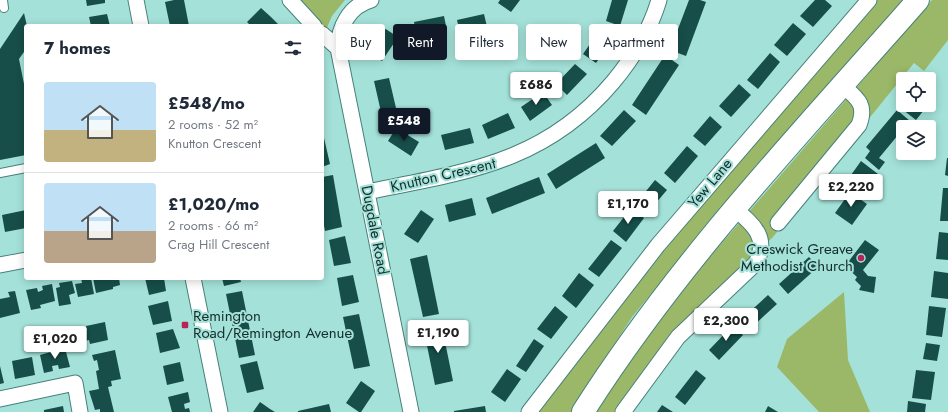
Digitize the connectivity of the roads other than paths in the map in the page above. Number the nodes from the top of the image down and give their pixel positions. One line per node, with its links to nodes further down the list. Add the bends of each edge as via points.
1 (136, 0): 7 (street)
2 (290, 0): 8 (street)
3 (368, 0): 9 (street, Dugdale Road, via 357,7)
4 (659, 0): 16 (street, Knutton Crescent, via 644,38 622,70 599,99 568,126 535,147 500,162)
5 (869, 0): 26 (street, Yew Lane, via 658,245)
6 (918, 0): 13 (main road)
7 (141, 24)
8 (312, 24)
9 (344, 24)
10 (324, 36): 11 (street)
11 (336, 46)
12 (340, 60): 16 (street, Dugdale Road)
13 (842, 85): 17 (main road); 18 (street, via 859,101 862,108 859,125)
14 (24, 168): 15 (lane)
15 (0, 173)
16 (367, 192): 25 (street, Dugdale Road)
17 (735, 209): 27 (main road, via 640,326); 28 (street, via 747,219 761,239 762,247 756,263 673,342)
18 (778, 223)
19 (24, 260): 20 (street)
20 (0, 265)
21 (192, 280): 24 (street)
22 (0, 398): 23 (street, via 75,383)
23 (80, 412)
24 (220, 412)
25 (411, 412)
26 (529, 412)
27 (583, 412)
28 (623, 412)

